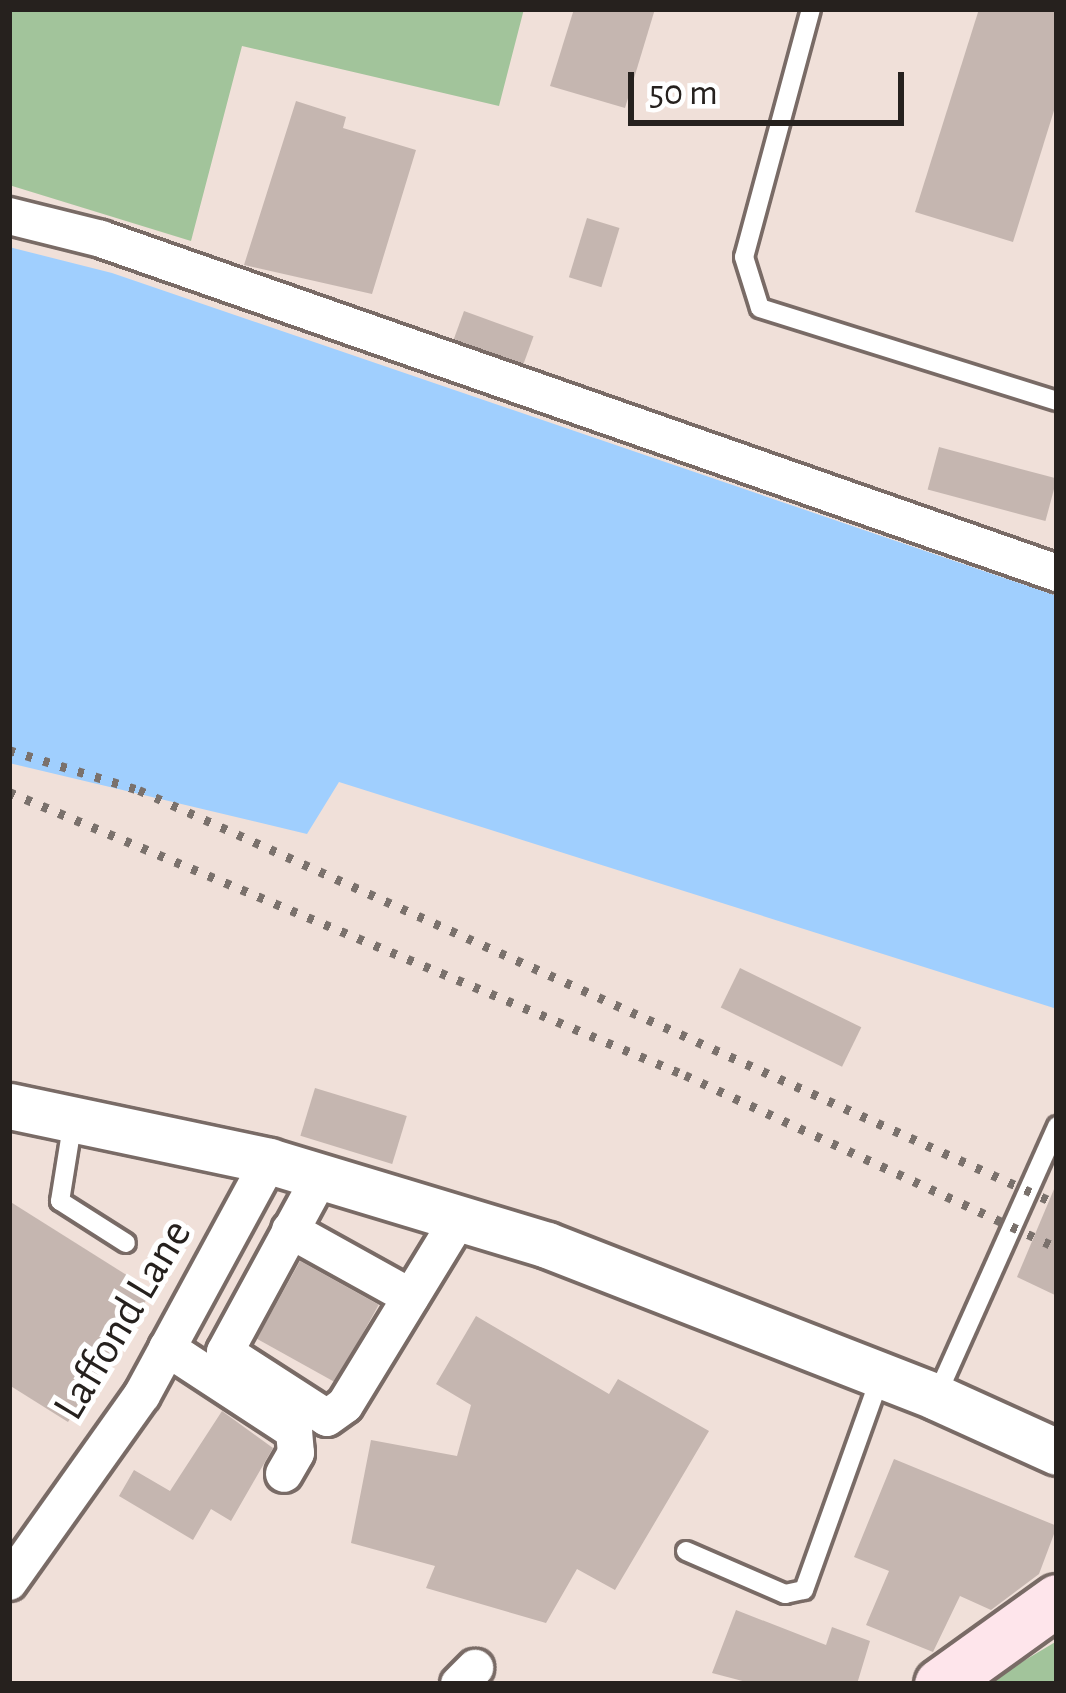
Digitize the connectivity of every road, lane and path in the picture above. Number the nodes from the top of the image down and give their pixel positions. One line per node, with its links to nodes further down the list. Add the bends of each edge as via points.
1 (811, 9): 3 (lane, via 744,257 760,308)
2 (9, 216): 4 (street, via 101,238)
3 (1057, 401)
4 (1057, 573)
5 (9, 1106): 6 (street)
6 (73, 1120): 8 (street); 12 (lane, via 60,1201)
7 (1057, 1126): 16 (lane)
8 (269, 1161): 9 (street); 14 (street, Laffond Lane)
9 (320, 1177): 10 (street); 11 (street)
10 (459, 1219): 13 (street); 15 (street)
11 (290, 1230): 13 (street); 13 (street, via 225,1352 327,1418 345,1406)
12 (127, 1244)
13 (410, 1298)
14 (167, 1348): 18 (street, via 294,1431 296,1453); 20 (street, Laffond Lane)
15 (881, 1375): 16 (street); 19 (lane, via 804,1590 784,1594)
16 (936, 1396): 17 (street)
17 (1057, 1452)
18 (284, 1474)
19 (686, 1551)
20 (9, 1582)
21 (1057, 1600): 22 (main road)
22 (940, 1684)

